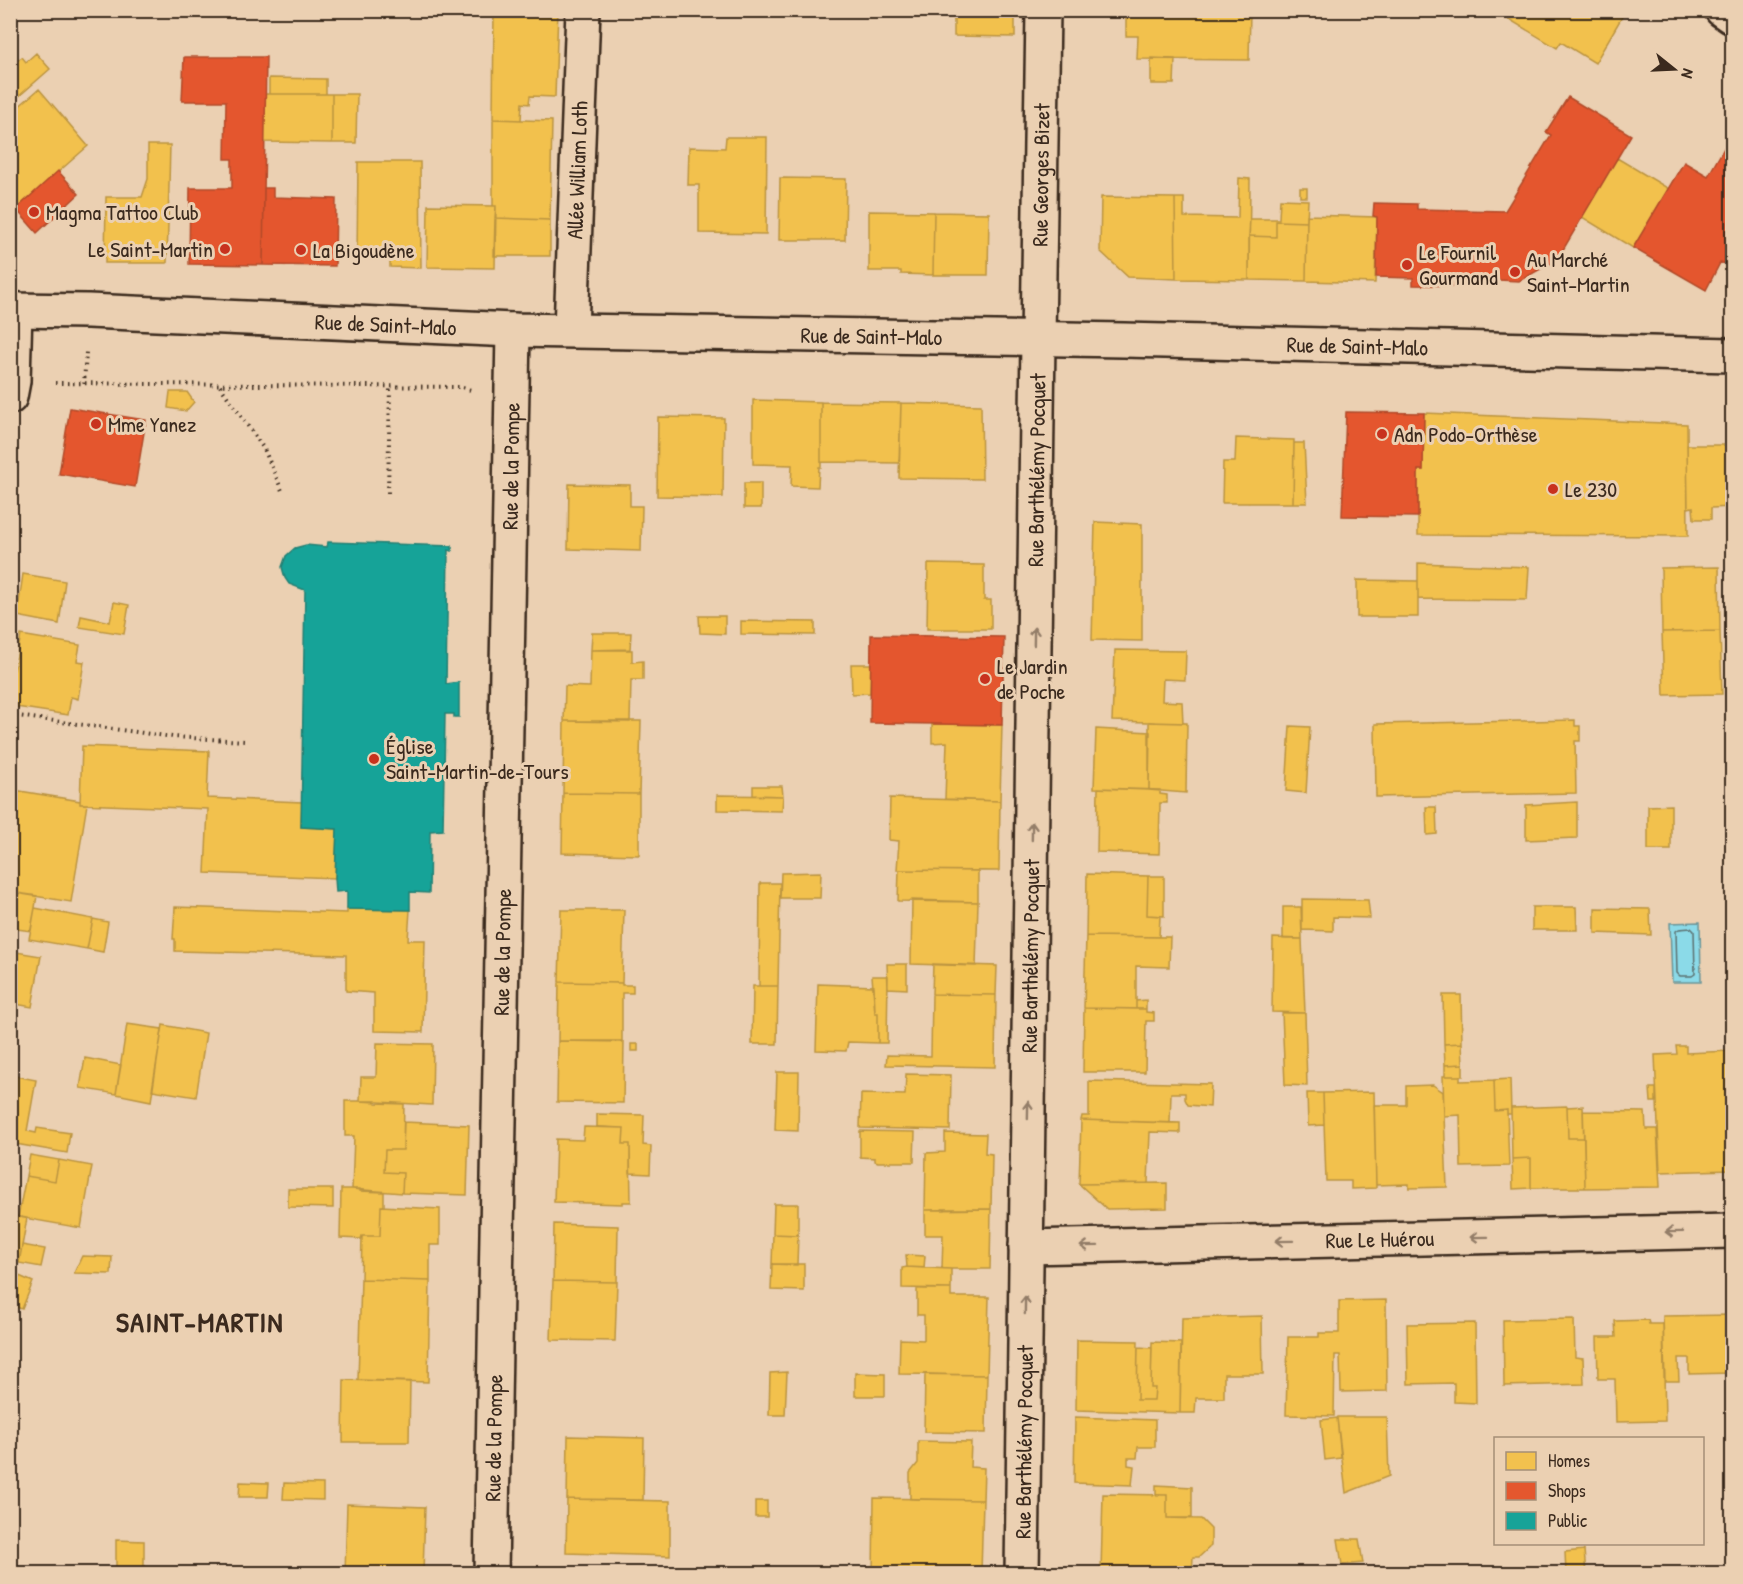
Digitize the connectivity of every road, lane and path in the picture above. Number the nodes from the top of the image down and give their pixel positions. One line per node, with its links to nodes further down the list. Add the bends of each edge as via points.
1 (583, 10): 6 (street, Allée William Loth)
2 (1043, 10): 8 (street, Rue Georges Bizet)
3 (1722, 10): 4 (street)
4 (1732, 17)
5 (13, 310): 7 (street, Rue de Saint-Malo); 12 (street)
6 (571, 329): 7 (street, Rue de Saint-Malo); 8 (street, Rue de Saint-Malo)
7 (513, 330): 13 (street, Rue de la Pompe)
8 (1038, 339): 9 (street, Rue de Saint-Malo); 19 (street, Rue Barthélémy Pocquet, one-way to 8)
9 (1732, 355)
10 (219, 385): 11 (path); 12 (path, via 84,384); 14 (path, via 264,449)
11 (390, 387): 13 (path, via 459,387); 15 (path)
12 (12, 389)
13 (512, 400): 20 (street, Rue de la Pompe)
14 (283, 493)
15 (388, 493)
16 (10, 715): 17 (path, via 173,737)
17 (244, 741)
18 (1732, 1231): 19 (street, Rue Le Huérou, one-way to 19)
19 (1026, 1247): 21 (street, Rue Barthélémy Pocquet, one-way to 19)
20 (491, 1574)
21 (1022, 1574)

